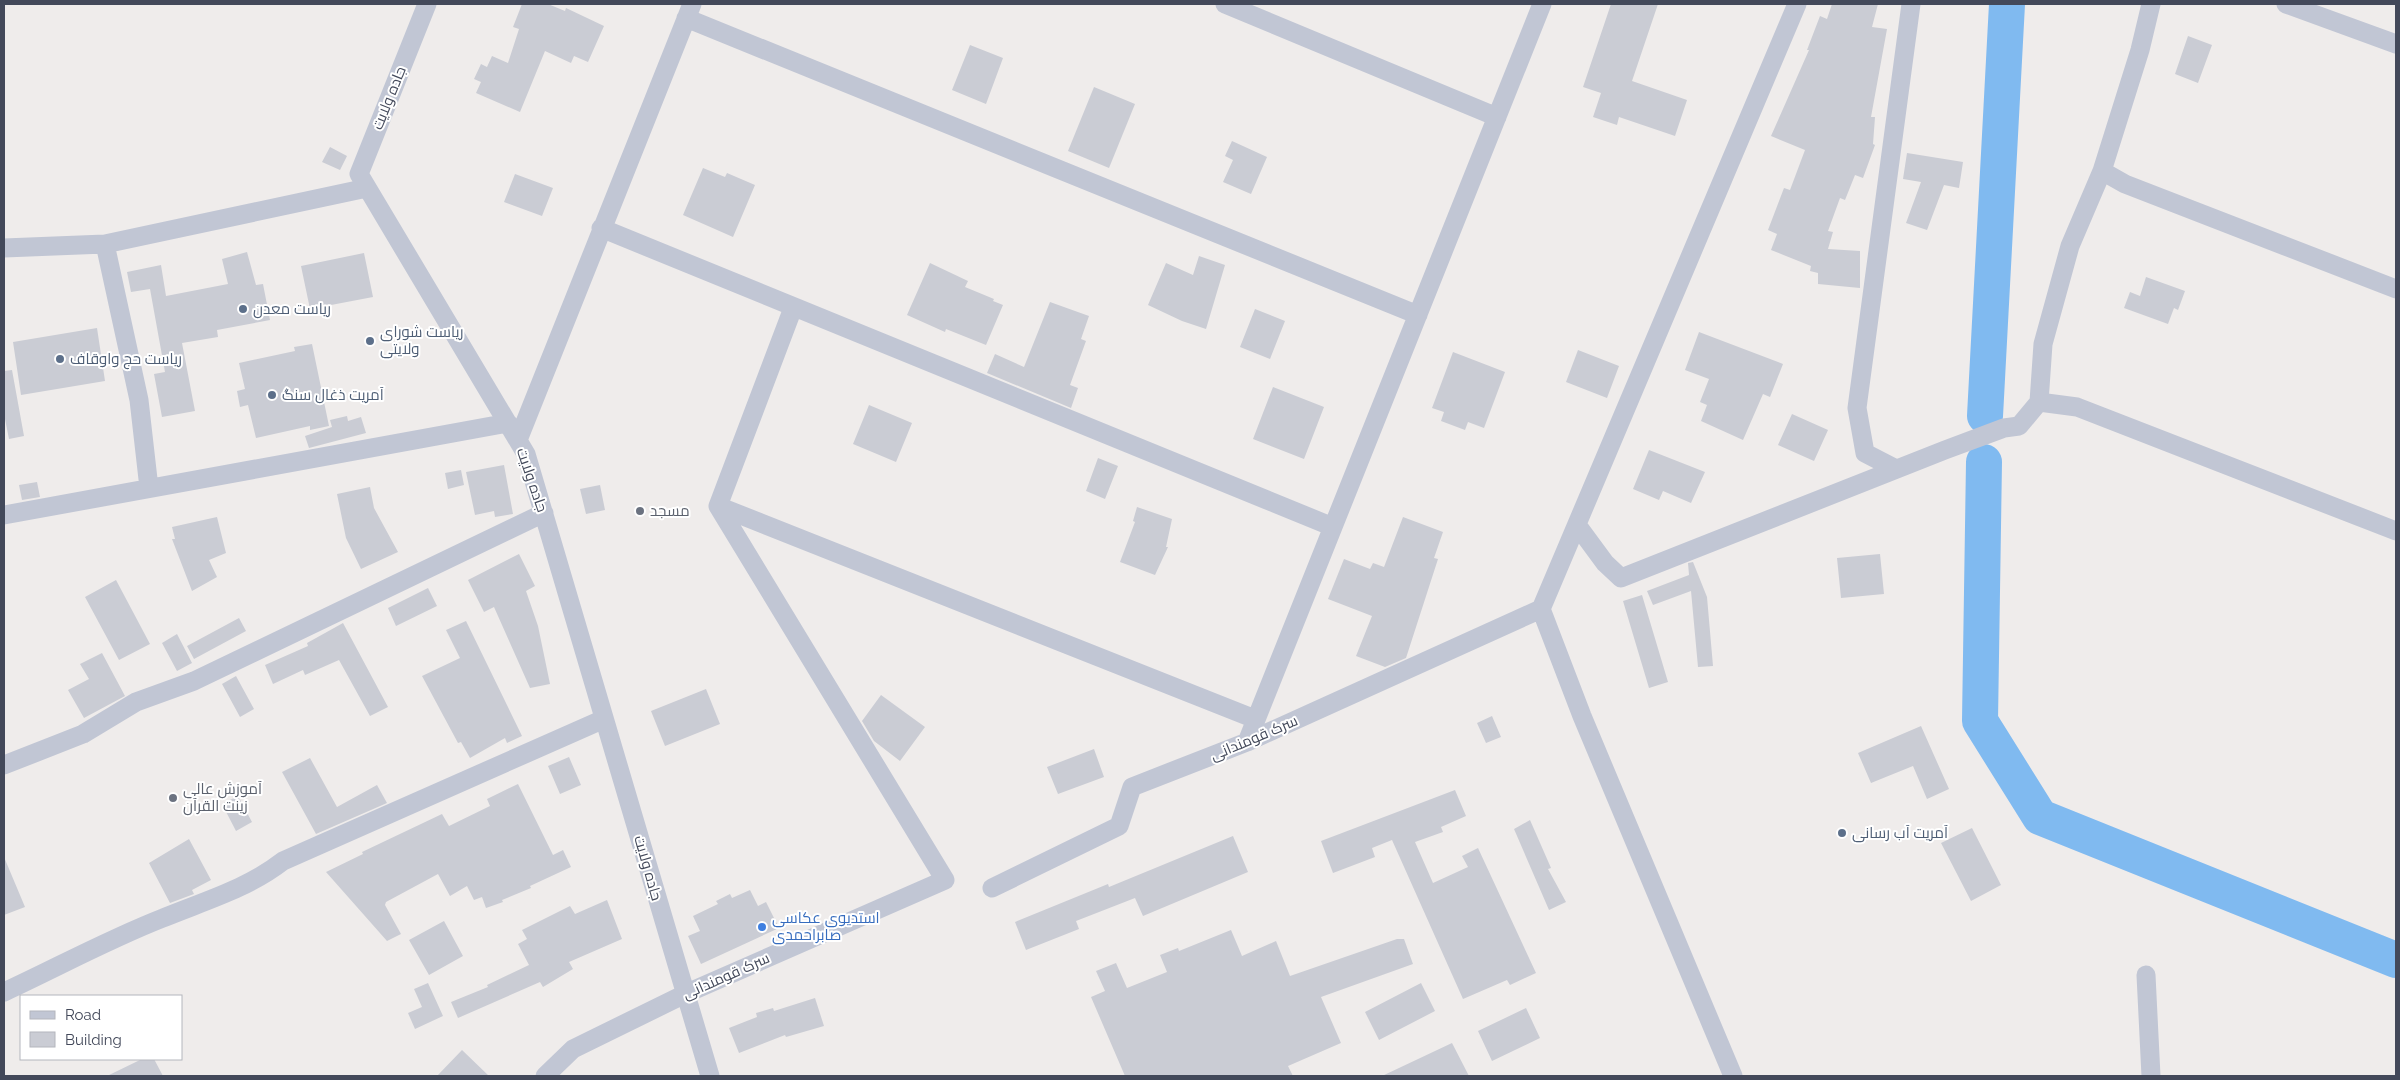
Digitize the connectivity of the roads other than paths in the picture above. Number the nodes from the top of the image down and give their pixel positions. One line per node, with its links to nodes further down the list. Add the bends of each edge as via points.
1 (427, 4): 12 (street, جاده ولایت, via 359,174)
2 (1225, 4): 10 (street)
3 (1542, 4): 10 (street)
4 (1797, 4): 27 (street)
5 (1911, 4): 22 (street, via 1857,408 1865,453)
6 (2151, 4): 11 (street)
7 (2286, 4): 9 (street)
8 (689, 11): 13 (street); 18 (street)
9 (2396, 44)
10 (1497, 117): 18 (street)
11 (2102, 171): 16 (street, via 2125,184); 19 (street, via 2070,246 2043,344)
12 (367, 188): 14 (street); 20 (street, جاده ولایت)
13 (601, 228): 17 (street); 21 (street)
14 (106, 244): 15 (street); 23 (street, via 139,400)
15 (4, 248)
16 (2396, 290)
17 (793, 308): 24 (street); 28 (street)
18 (1418, 315): 28 (street)
19 (2039, 402): 22 (street, via 2019,426 2004,428); 29 (street, via 2077,407)
20 (508, 423): 21 (street, جاده ولایت); 23 (street)
21 (518, 440): 25 (street, جاده ولایت, via 526,454)
22 (1896, 469): 27 (street, via 1621,578 1605,563)
23 (149, 488): 26 (street)
24 (718, 506): 31 (street); 38 (street, سرک قومندانی, via 945,880)
25 (544, 513): 32 (street, جاده ولایت); 34 (street, via 194,681 136,702 83,734)
26 (4, 515)
27 (1577, 524): 30 (street)
28 (1333, 527): 31 (street)
29 (2396, 531)
30 (1541, 609): 33 (street, سرک قومندانی); 41 (street, via 1582,716)
31 (1255, 718): 33 (street)
32 (604, 719): 37 (street, via 283,861 266,874 211,901 162,918); 38 (street, جاده ولایت)
33 (1247, 742): 35 (street, سرک قومندانی, via 1132,787 1119,826)
34 (4, 765)
35 (992, 888)
36 (2146, 975): 42 (street)
37 (4, 992)
38 (685, 994): 39 (street, سرک قومندانی, via 573,1049); 40 (street, جاده ولایت)
39 (545, 1076)
40 (710, 1076)
41 (1732, 1076)
42 (2151, 1076)

